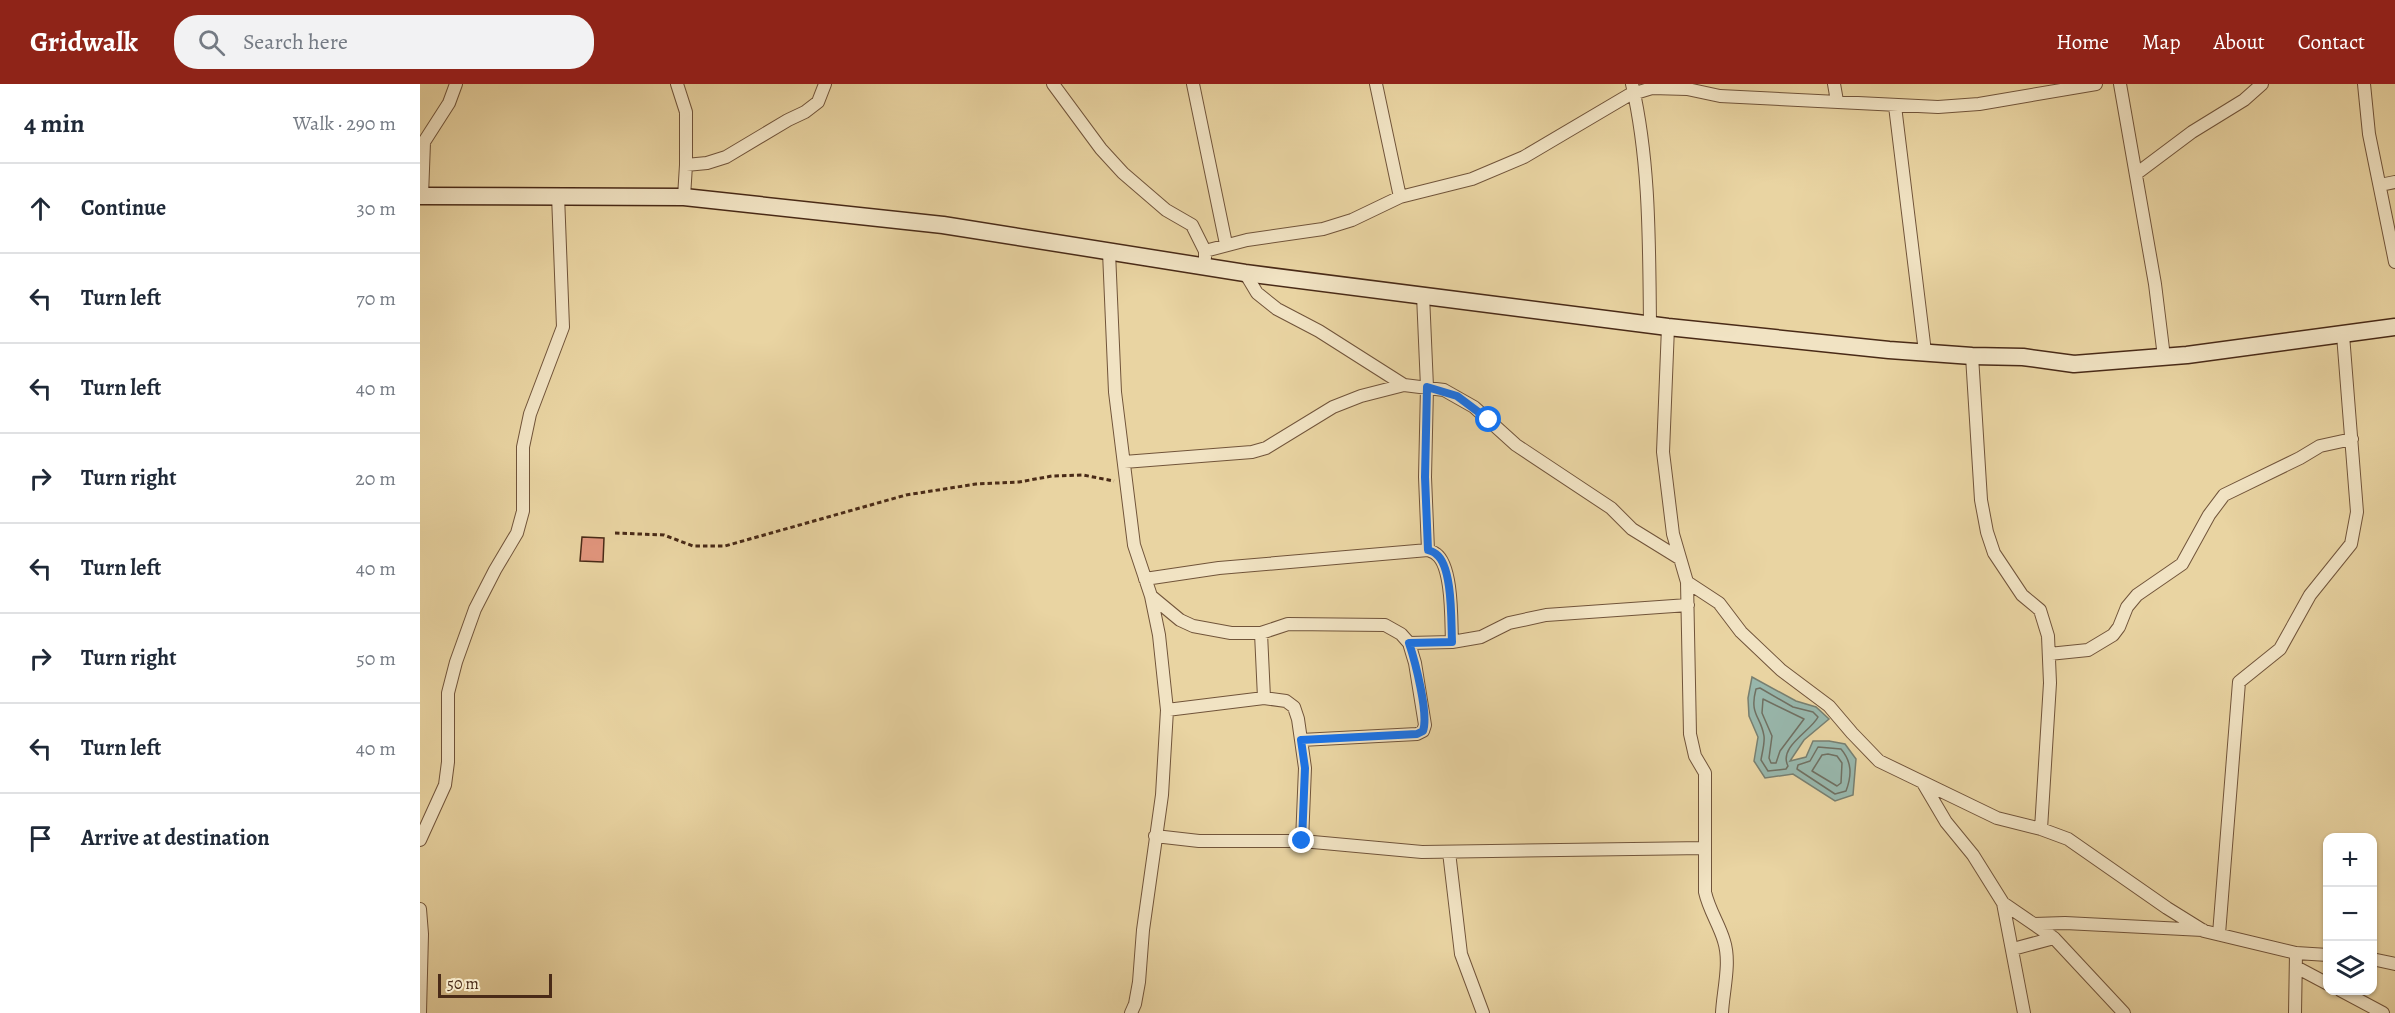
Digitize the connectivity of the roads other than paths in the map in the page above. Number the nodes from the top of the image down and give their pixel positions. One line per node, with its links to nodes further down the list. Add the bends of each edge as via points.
1 (456, 84): 20 (street, via 449,103 424,142)
2 (677, 84): 15 (street, via 686,112)
3 (825, 84): 15 (street, via 818,102 805,112 726,156)
4 (1053, 84): 25 (street, via 1123,173 1166,210 1192,225)
5 (1193, 84): 23 (street)
6 (1376, 84): 22 (street)
7 (1834, 84): 13 (street)
8 (2096, 84): 14 (street, via 1979,104)
9 (2120, 84): 16 (street)
10 (2262, 84): 16 (street)
11 (2364, 84): 18 (street, via 2368,134)
12 (1633, 89): 13 (street, via 1687,89 1720,96); 22 (street, via 1581,126 1507,165 1472,179); 29 (street, via 1650,244)
13 (1837, 101): 14 (street)
14 (1895, 106): 33 (street)
15 (686, 165): 21 (street)
16 (2136, 174): 35 (street)
17 (2395, 182): 18 (street)
18 (2380, 186): 26 (street)
19 (558, 195): 20 (street); 21 (street); 56 (street, via 562,327 530,414 523,447 523,512 517,533 475,609 456,662 448,693 445,785)
20 (421, 196)
21 (684, 197): 24 (street, via 932,224)
22 (1400, 197): 23 (street, via 1323,229)
23 (1226, 244): 25 (street)
24 (1108, 252): 25 (street); 39 (street, via 1115,392)
25 (1205, 259): 27 (street)
26 (2395, 262)
27 (1245, 273): 28 (street); 36 (street, via 1257,293 1277,309)
28 (1423, 295): 29 (street); 37 (street)
29 (1650, 323): 30 (street)
30 (1668, 327): 33 (street); 41 (street, via 1663,452)
31 (2395, 327): 32 (street)
32 (2343, 335): 35 (street); 38 (street)
33 (1925, 352): 34 (street)
34 (1971, 356): 35 (street, via 2023,357 2074,364); 49 (street, via 1980,500 1986,532 1994,553 2022,595 2040,610)
35 (2164, 357)
36 (1404, 385): 37 (street); 39 (street, via 1333,407 1266,448 1252,452)
37 (1427, 387): 40 (street); 41 (street, via 1443,390 1474,407 1516,445)
38 (2352, 439): 49 (street, via 2320,446 2224,495 2182,564 2137,595 2113,636 2088,650); 64 (street, via 2357,512 2351,544 2310,595 2280,649 2239,682)
39 (1124, 462): 42 (street, via 1134,545)
40 (1428, 550): 42 (street, via 1218,568); 47 (street, via 1444,564)
41 (1679, 558): 43 (street)
42 (1145, 579): 44 (street)
43 (1687, 582): 45 (street); 53 (street, via 1719,603 1742,632 1781,670 1829,706 1879,761)
44 (1150, 596): 46 (street, via 1193,626 1231,633); 51 (street, via 1159,635)
45 (1688, 605): 47 (street, via 1546,615 1509,623 1481,637); 58 (street, via 1689,724 1695,756 1705,773)
46 (1261, 633): 48 (street, via 1288,624 1384,625); 50 (street)
47 (1452, 642): 48 (street)
48 (1409, 643): 52 (street, via 1422,699 1423,731)
49 (2049, 654): 54 (street)
50 (1264, 698): 51 (street); 52 (street, via 1294,706)
51 (1167, 710): 55 (street, via 1162,795)
52 (1301, 740): 57 (street, via 1305,768)
53 (1923, 783): 54 (street, via 1997,818); 60 (street)
54 (2041, 829): 63 (street, via 2068,839)
55 (1155, 836): 57 (street, via 1199,841); 75 (street, via 1139,982)
56 (420, 840)
57 (1302, 841): 59 (street)
58 (1705, 848): 59 (street); 77 (street, via 1705,892 1726,954)
59 (1449, 852): 76 (street, via 1461,954)
60 (2003, 903): 62 (street); 66 (street)
61 (420, 909): 74 (street)
62 (2034, 924): 63 (street); 65 (street)
63 (2204, 930): 64 (street)
64 (2219, 934): 67 (street)
65 (2054, 938): 66 (street); 79 (street)
66 (2013, 948): 78 (street)
67 (2296, 953): 68 (street); 71 (street)
68 (2323, 955)
69 (2377, 960): 70 (street)
70 (2395, 963)
71 (2296, 967): 72 (street); 80 (street)
72 (2323, 981)
73 (2349, 995): 81 (street)
74 (420, 1012)
75 (1131, 1013)
76 (1482, 1013)
77 (1722, 1013)
78 (2024, 1013)
79 (2124, 1013)
80 (2295, 1013)
81 (2383, 1013)

